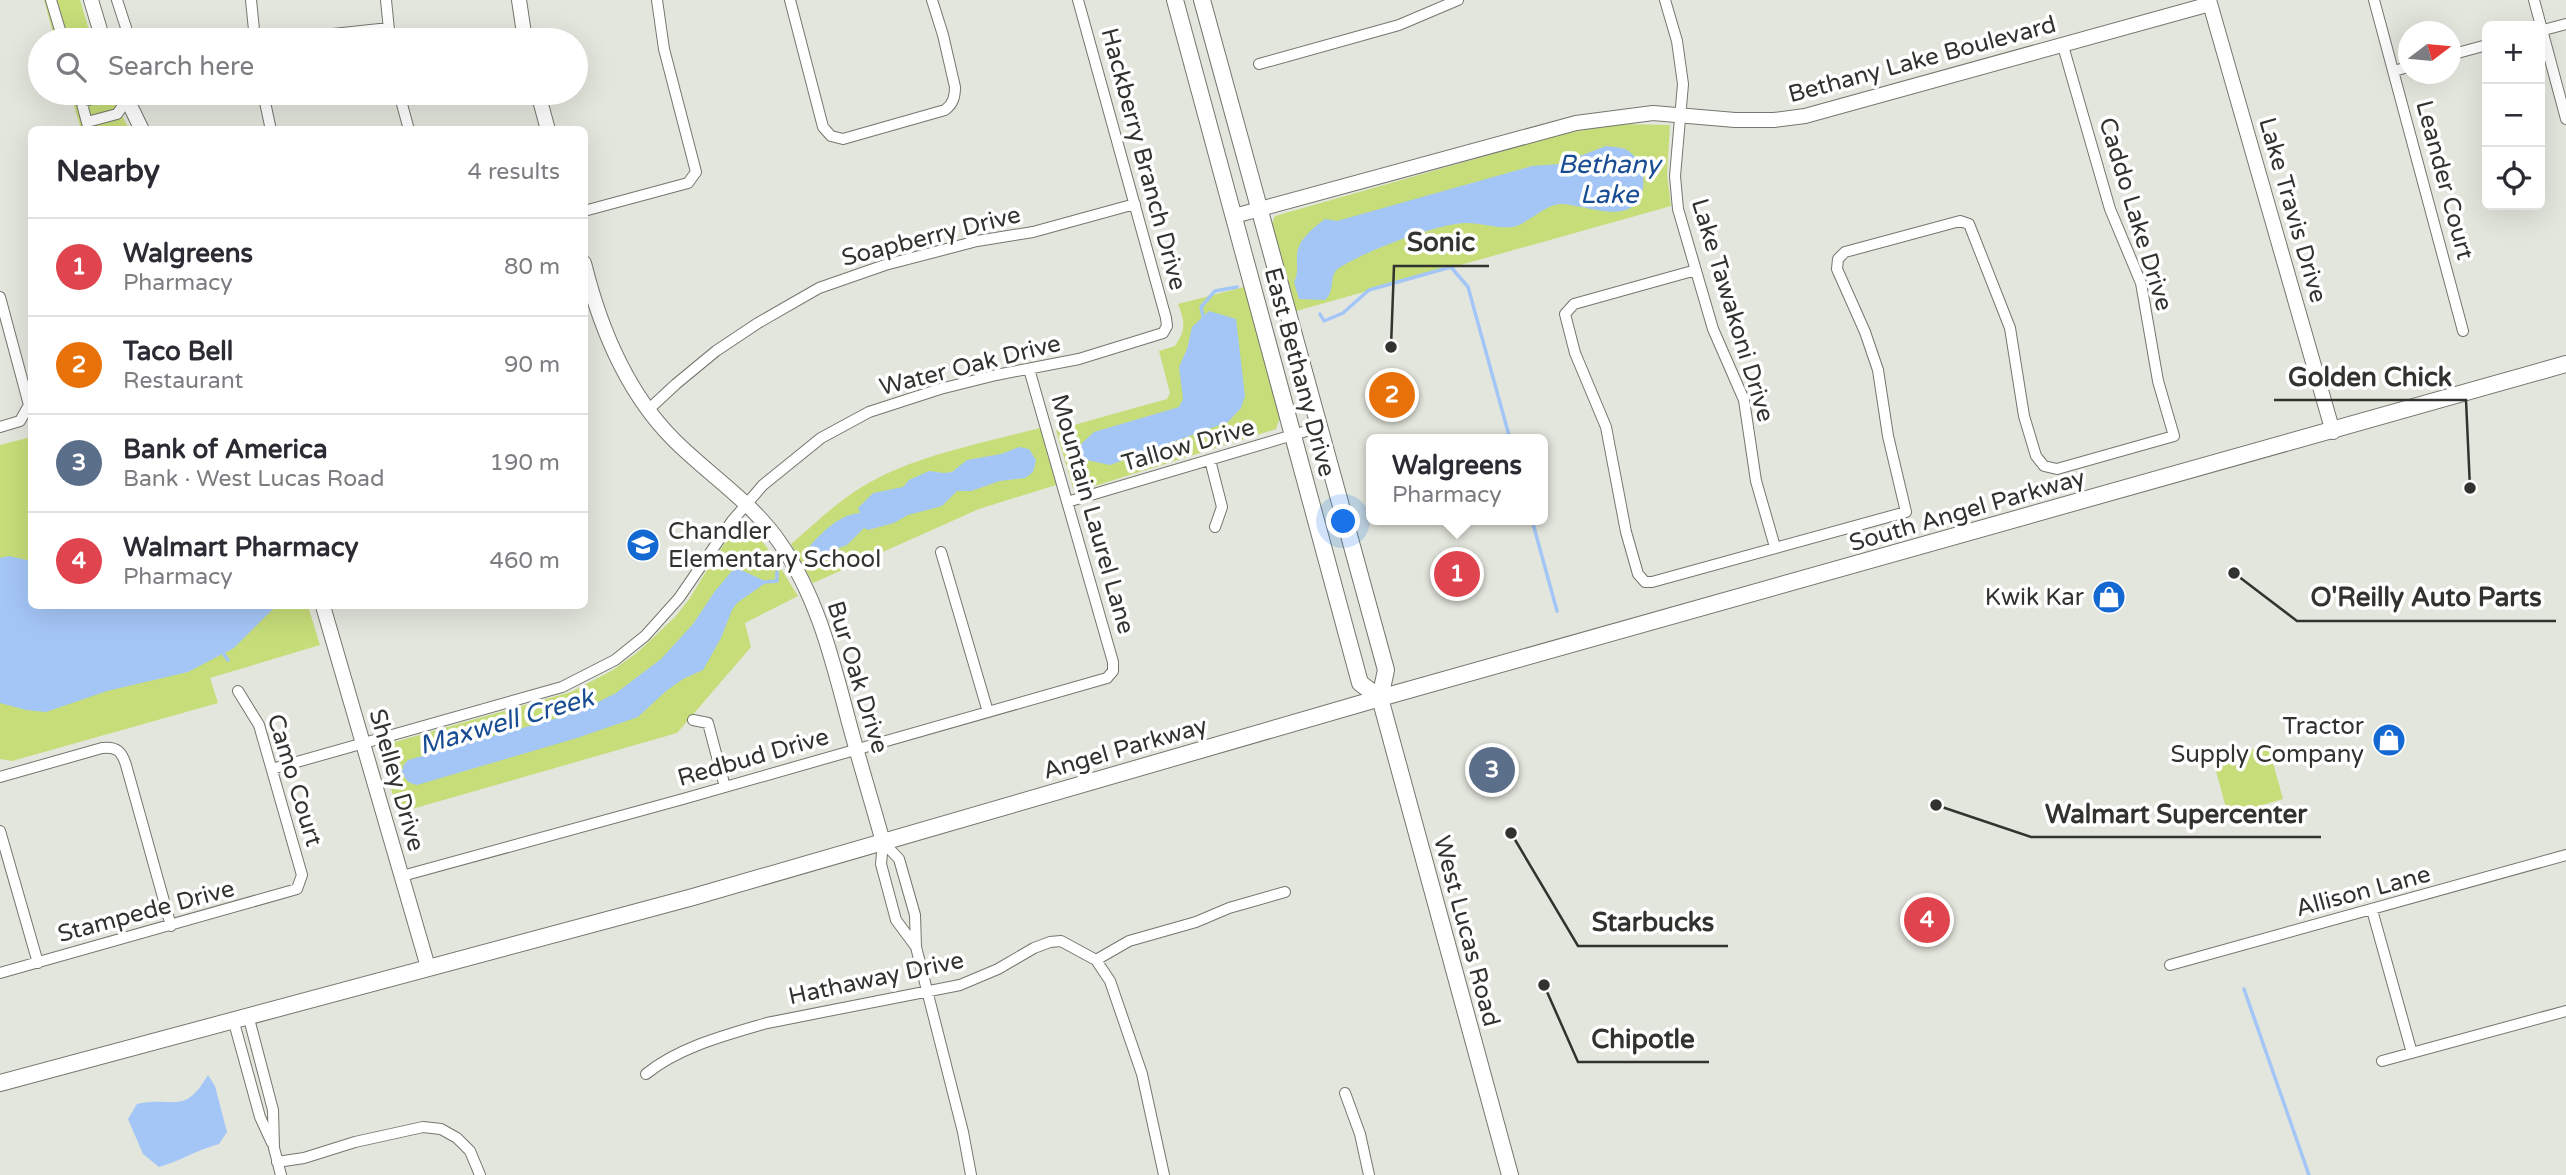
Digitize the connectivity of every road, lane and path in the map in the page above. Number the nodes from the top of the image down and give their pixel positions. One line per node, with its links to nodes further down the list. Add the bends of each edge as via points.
1 (51, 0): 20 (street)
2 (91, 0): 21 (street)
3 (117, 0): 22 (street)
4 (251, 0): 23 (street)
5 (386, 0): 24 (street)
6 (519, 0): 25 (street)
7 (657, 0): 48 (street, via 664,49 696,172 688,183)
8 (790, 0): 9 (street, via 823,127 831,136 844,139 945,110 954,100 955,87)
9 (932, 0)
10 (1078, 0): 47 (street, Hackberry Branch Drive)
11 (1175, 0): 50 (main road, East Bethany Drive)
12 (1202, 0): 49 (main road, East Bethany Drive)
13 (1458, 0): 31 (street, via 1399,26)
14 (1665, 0): 40 (street, Lake Tawakoni Drive, via 1682,73)
15 (2374, 0): 33 (street, Leander Court)
16 (2534, 0): 18 (street)
17 (2210, 2): 28 (street, Bethany Lake Boulevard); 61 (street, Lake Travis Drive)
18 (2539, 21)
19 (2566, 23): 26 (street)
20 (59, 28)
21 (99, 28)
22 (126, 28)
23 (254, 28)
24 (389, 28)
25 (523, 28)
26 (2545, 29)
27 (2545, 44): 41 (street)
28 (2063, 46): 40 (street, Bethany Lake Boulevard, via 1805,116 1761,120); 67 (street, Caddo Lake Drive, via 2110,209 2141,283 2158,381 2174,436 2050,469 2039,462 2024,416 2010,328 1969,224 1960,221 1845,252 1837,264 1878,370 1906,512)
29 (2482, 46): 30 (street)
30 (2461, 52)
31 (1259, 64)
32 (2398, 70): 33 (street)
33 (2394, 71): 55 (street, Leander Court)
34 (82, 105): 42 (street)
35 (123, 105): 42 (street, via 117,114)
36 (133, 105): 43 (street)
37 (266, 105): 44 (street)
38 (402, 105): 45 (street)
39 (541, 105): 46 (street)
40 (1679, 115): 49 (street, Bethany Lake Boulevard, via 1653,113 1576,123); 51 (street, Lake Tawakoni Drive, via 1676,193)
41 (2566, 119)
42 (88, 126)
43 (141, 126)
44 (270, 126)
45 (408, 126)
46 (547, 126)
47 (1135, 204): 54 (street, Hackberry Branch Drive, via 1167,322); 58 (street, Soapberry Drive, via 898,262 819,288 716,351)
48 (588, 210)
49 (1261, 210): 50 (street, Bethany Lake Boulevard); 60 (main road, East Bethany Drive)
50 (1234, 216): 62 (main road, East Bethany Drive)
51 (1696, 270): 67 (street, Lake Tawakoni Drive, via 1713,329 1744,400 1756,481); 67 (street, via 1574,304 1565,314 1575,353 1606,428 1637,574 1652,582)
52 (588, 276): 58 (street, Bur Oak Drive, via 616,358)
53 (0, 297): 59 (street, via 28,399 24,416)
54 (1165, 330): 57 (street, Water Oak Drive, via 1160,336)
55 (2463, 331)
56 (2566, 364): 61 (main road, South Angel Parkway)
57 (1029, 369): 64 (street, Mountain Laurel Lane); 65 (street, Water Oak Drive, via 940,389 869,412 821,438)
58 (648, 410): 65 (street, Bur Oak Drive)
59 (0, 427)
60 (1320, 427): 62 (street, Tallow Drive); 72 (main road, East Bethany Drive, via 1386,670)
61 (2333, 432): 72 (main road, South Angel Parkway)
62 (1294, 436): 63 (street, Tallow Drive); 72 (main road, East Bethany Drive, via 1360,683)
63 (1210, 460): 64 (street, Tallow Drive); 66 (street, via 1222,507)
64 (1067, 502): 70 (street, Mountain Laurel Lane)
65 (746, 504): 75 (street, Water Oak Drive, via 679,598 645,636 615,660 562,687); 76 (street, Bur Oak Drive, via 780,543 812,600)
66 (1215, 527)
67 (1775, 547)
68 (941, 552): 73 (street)
69 (324, 609): 75 (street, Shelley Drive)
70 (1113, 671): 73 (street, Redbud Drive, via 1107,678)
71 (238, 691): 77 (street, Camo Court, via 259,725)
72 (1380, 698): 81 (main road, Angel Parkway); 108 (main road, West Lucas Road)
73 (989, 712): 76 (street, Redbud Drive)
74 (693, 720): 79 (street, via 708,723)
75 (363, 743): 77 (street, Water Oak Drive); 83 (street, Shelley Drive)
76 (857, 750): 79 (street, Redbud Drive); 81 (street, Bur Oak Drive)
77 (272, 769): 84 (street, Camo Court)
78 (0, 777): 87 (street, via 102,748 118,750)
79 (725, 787): 83 (street, Redbud Drive)
80 (0, 831): 90 (street)
81 (883, 842): 88 (street, via 899,859 915,915); 88 (street, via 881,864 896,920); 92 (main road, Angel Parkway)
82 (2566, 855): 86 (street, Allison Lane)
83 (402, 876): 92 (street, Shelley Drive)
84 (301, 884): 87 (street, Stampede Drive, via 290,893)
85 (1285, 892): 89 (street, via 1129,941)
86 (2372, 910): 91 (street, Allison Lane); 97 (street)
87 (171, 926): 90 (street, Stampede Drive)
88 (916, 947): 94 (street)
89 (1097, 960): 94 (street, Hathaway Drive, via 1061,941 1050,942 998,970); 106 (street, via 1128,1028)
90 (38, 963): 93 (street, Stampede Drive)
91 (2171, 965)
92 (428, 967): 96 (main road, Angel Parkway)
93 (0, 973)
94 (926, 992): 99 (street, Hathaway Drive, via 746,1029 673,1055); 105 (street)
95 (2566, 1011): 97 (street)
96 (241, 1017): 100 (main road, Angel Parkway); 102 (street, via 260,1117)
97 (2412, 1053): 98 (street)
98 (2382, 1061)
99 (646, 1074)
100 (0, 1083)
101 (1345, 1093): 107 (street)
102 (278, 1162): 103 (street); 104 (street, via 423,1127 441,1129 457,1138 470,1151)
103 (281, 1175)
104 (480, 1175)
105 (971, 1175)
106 (1164, 1175)
107 (1369, 1175)
108 (1510, 1175)

